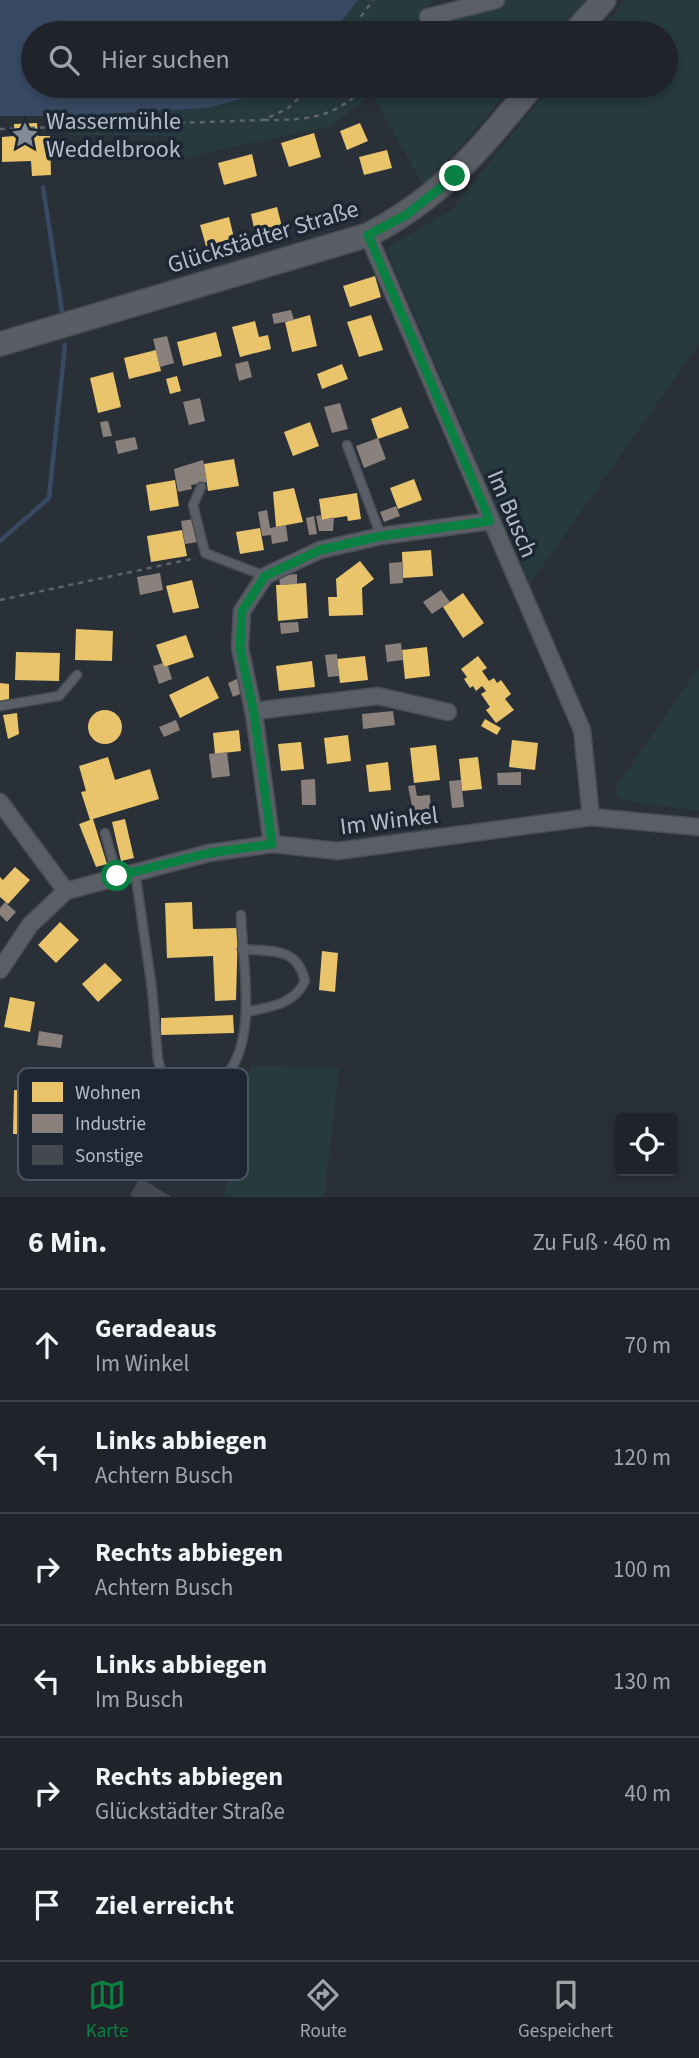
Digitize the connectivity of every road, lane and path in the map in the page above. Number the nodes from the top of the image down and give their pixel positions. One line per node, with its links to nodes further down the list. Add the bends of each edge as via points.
1 (373, 0): 5 (path)
2 (496, 0): 4 (street)
3 (604, 0): 6 (street)
4 (428, 16)
5 (358, 21)
6 (585, 21)
7 (299, 98): 10 (path)
8 (354, 98): 10 (path, via 311,120)
9 (522, 98): 12 (street, Glückstädter Straße, via 435,194)
10 (263, 120): 11 (path)
11 (0, 129)
12 (368, 235): 13 (street, Glückstädter Straße); 16 (street, Im Busch)
13 (0, 344)
14 (347, 444): 17 (lane)
15 (201, 487): 19 (lane, via 194,505 205,553)
16 (490, 521): 17 (street); 26 (street, Im Busch, via 582,730)
17 (381, 536): 19 (street, via 320,550)
18 (206, 556): 20 (path)
19 (265, 576): 23 (street, via 242,611 240,648)
20 (0, 600)
21 (77, 675): 22 (lane, via 59,696)
22 (0, 706)
23 (254, 711): 24 (street, via 378,696); 29 (street)
24 (448, 712)
25 (0, 802): 32 (street)
26 (591, 817): 27 (street, Im Winkel); 29 (street, Im Winkel, via 338,852)
27 (699, 827)
28 (104, 833): 31 (lane)
29 (272, 844): 30 (street, Im Winkel)
30 (135, 871): 31 (street, Im Winkel); 37 (lane)
31 (117, 876): 32 (street, Im Winkel)
32 (66, 891): 35 (street, Im Winkel, via 30,925)
33 (241, 915): 34 (lane)
34 (242, 949): 36 (lane); 36 (lane, via 289,956 298,961 304,981 291,999)
35 (0, 970)
36 (246, 1012): 38 (lane, via 246,1030)
37 (160, 1068)
38 (230, 1068)

